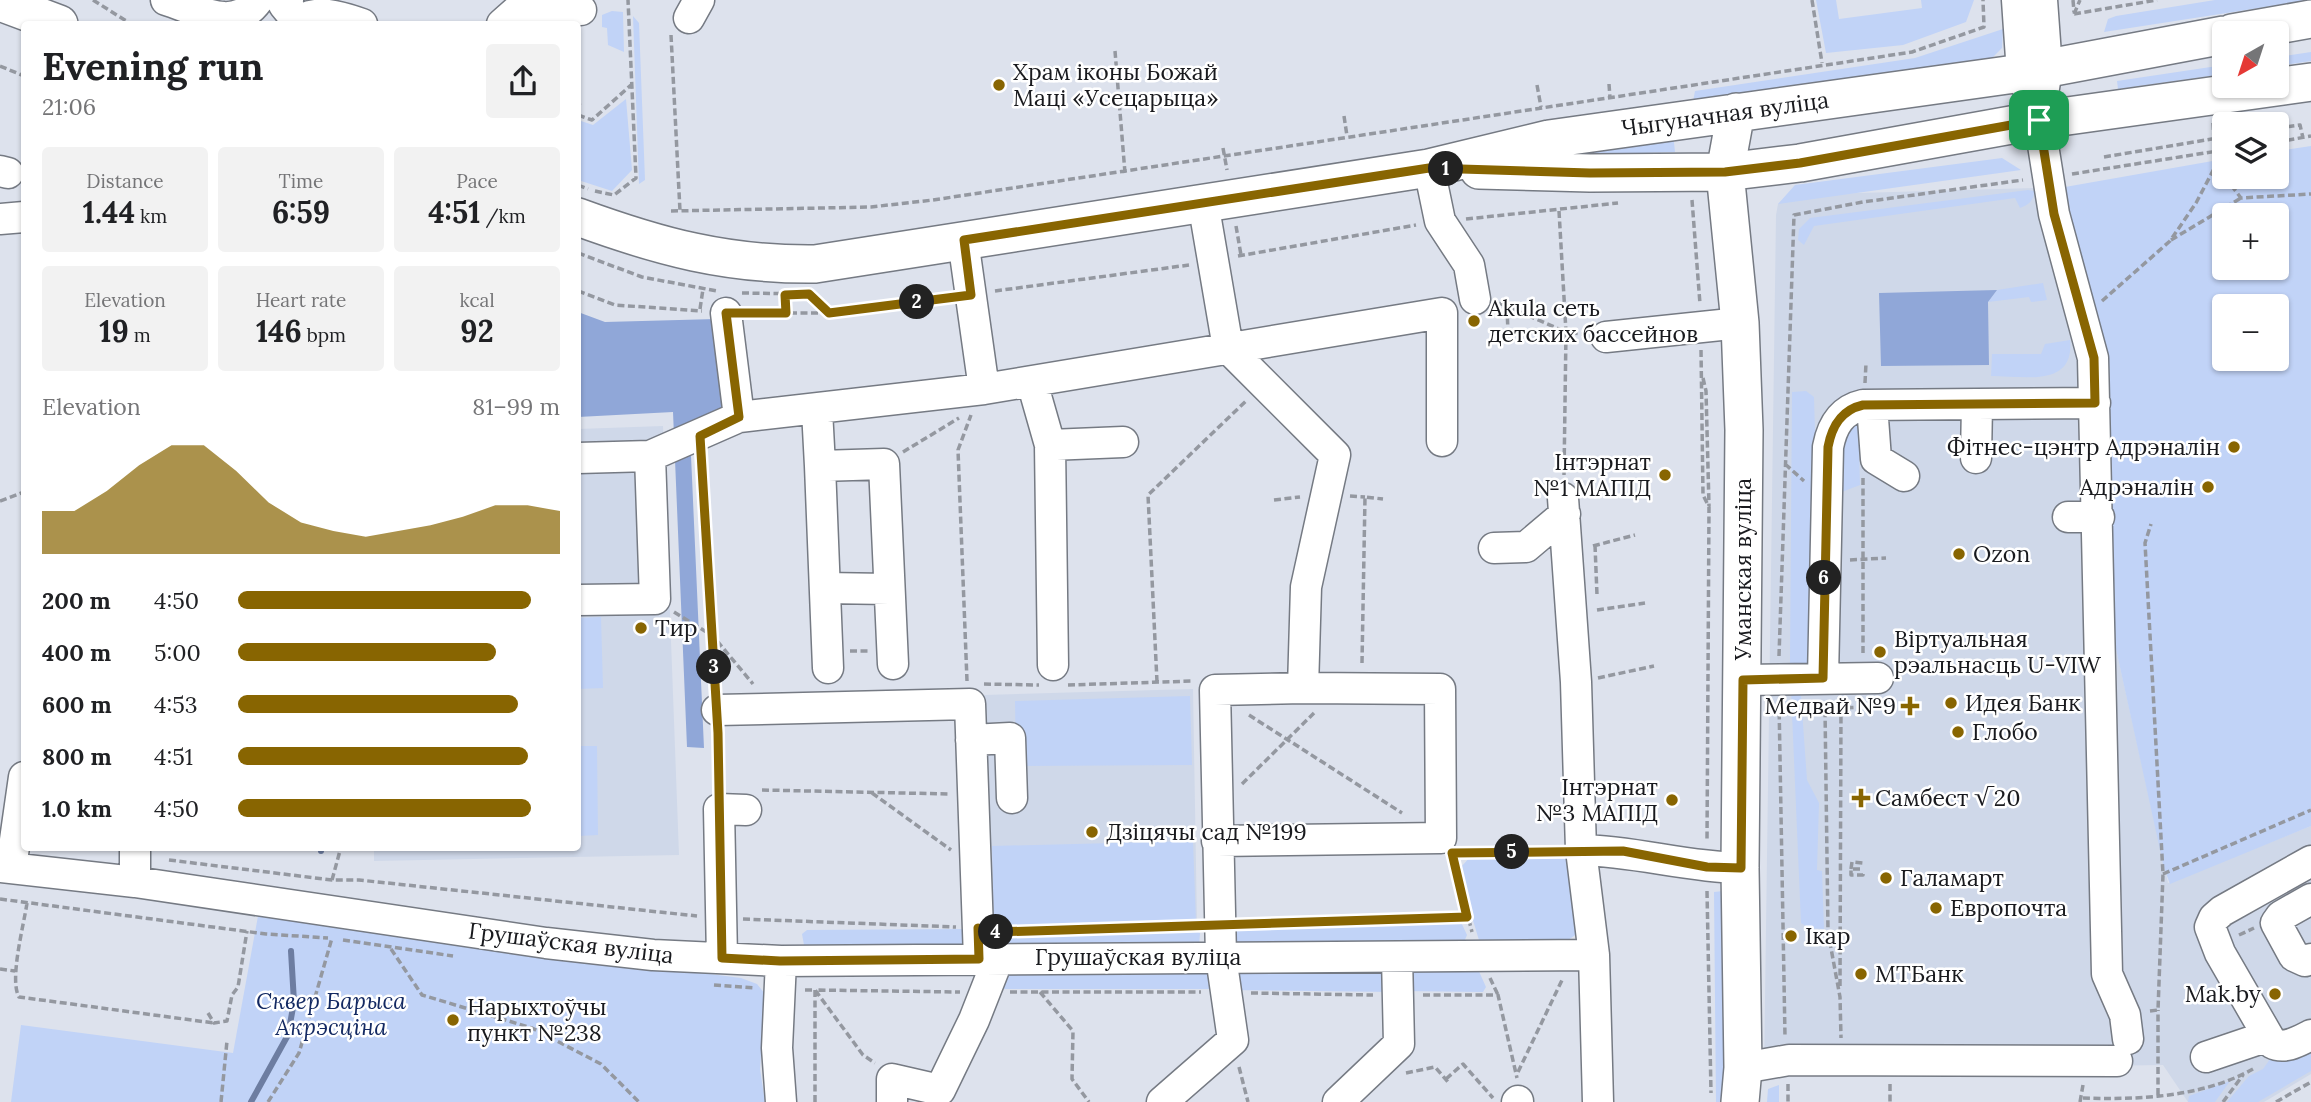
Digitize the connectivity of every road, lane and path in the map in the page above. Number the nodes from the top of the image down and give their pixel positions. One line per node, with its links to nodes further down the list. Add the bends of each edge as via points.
1 (93, 0): 19 (path)
2 (166, 0): 3 (street, via 228,19 251,11)
3 (258, 0)
4 (628, 0): 30 (path)
5 (1812, 0): 25 (path)
6 (1983, 0): 25 (path, via 1984,27 1912,52)
7 (2017, 0): 27 (street)
8 (2042, 0): 27 (street)
9 (2073, 0): 14 (path)
10 (2080, 0): 14 (path)
11 (2155, 0): 14 (path)
12 (0, 2): 18 (main road)
13 (581, 10): 21 (street, via 519,9)
14 (2074, 14)
15 (294, 15): 20 (street)
16 (687, 15): 63 (path, via 671,37)
17 (2311, 19): 22 (main road)
18 (51, 21)
19 (126, 21)
20 (349, 21)
21 (505, 21)
22 (2289, 23)
23 (2212, 37): 27 (main road, Чыгуначная вуліца)
24 (1115, 51): 51 (path)
25 (1822, 63): 33 (path)
26 (0, 66): 28 (path)
27 (2034, 71): 35 (main road, Чыгуначная вуліца); 38 (street)
28 (21, 75)
29 (2311, 82): 38 (main road, Чыгуначная вуліца)
30 (632, 85): 36 (path, via 592,120); 55 (path, via 636,178 614,195)
31 (1537, 85): 34 (path)
32 (1609, 85): 33 (path)
33 (1610, 98): 34 (path)
34 (1541, 107): 40 (path)
35 (1736, 112): 49 (main road, Чыгуначная вуліца, via 1549,139); 50 (main road, Уманская вуліца)
36 (581, 116)
37 (1344, 116): 40 (path)
38 (2039, 120): 50 (main road, Чыгуначная вуліца); 82 (street, via 2054,214)
39 (2289, 126): 42 (path, via 2300,125)
40 (1347, 136): 47 (path)
41 (2311, 136): 42 (path)
42 (2303, 138): 44 (path)
43 (2212, 139): 48 (path)
44 (2289, 140)
45 (1223, 148): 47 (path)
46 (2212, 152): 53 (path)
47 (1225, 156): 51 (path)
48 (2104, 157)
49 (1429, 168): 50 (main road, Чыгуначная вуліца, via 1590,173); 60 (main road, Чыгуначная вуліца); 68 (street)
50 (1738, 170): 83 (main road, Уманская вуліца, via 1752,214)
51 (1125, 173): 63 (path, via 871,207)
52 (2212, 173): 70 (path)
53 (2070, 174)
54 (2023, 180): 132 (path, via 1794,215)
55 (581, 186)
56 (2234, 189): 59 (path)
57 (1691, 193): 84 (path)
58 (2311, 194): 59 (path)
59 (2241, 198): 70 (path)
60 (1203, 202): 69 (main road, Чыгуначная вуліца); 72 (street)
61 (1625, 202): 64 (path)
62 (671, 211): 63 (path)
63 (680, 211)
64 (1559, 211): 68 (path); 85 (path)
65 (21, 217): 67 (street)
66 (581, 218): 69 (main road, Чыгуначная вуліца, via 649,243 759,264 816,264)
67 (0, 219)
68 (1440, 221): 72 (path); 77 (street, via 1469,265)
69 (964, 240): 76 (street)
70 (2170, 241): 82 (path)
71 (581, 254): 73 (path, via 642,276)
72 (1211, 262): 76 (path); 89 (street)
73 (703, 288): 78 (path); 78 (path)
74 (581, 292): 78 (path, via 615,305)
75 (785, 295): 78 (path); 80 (path); 81 (path, via 809,294)
76 (971, 295): 81 (path); 92 (street)
77 (1475, 299): 79 (path)
78 (720, 302): 80 (path); 97 (street)
79 (1507, 306): 85 (path); 87 (path)
80 (786, 313): 81 (path)
81 (829, 313)
82 (2080, 318): 93 (street)
83 (1740, 323): 84 (street); 132 (main road, Уманская вуліца)
84 (1701, 327): 88 (street); 158 (path, via 1703,495 1709,507)
85 (1566, 332): 87 (path); 88 (path); 111 (path)
86 (1497, 333): 87 (path)
87 (1508, 333)
88 (1606, 337)
89 (1227, 348): 90 (street); 91 (street); 99 (street, via 1442,313)
90 (1032, 382): 92 (street); 101 (street)
91 (1264, 384): 133 (path, via 1148,495); 136 (street, via 1335,455 1306,587)
92 (984, 388): 96 (street)
93 (2100, 391): 94 (street); 113 (street)
94 (1985, 404): 95 (street); 103 (street)
95 (1872, 405): 107 (street, via 1876,459); 131 (street, via 1855,407 1839,418 1828,447)
96 (817, 410): 97 (street); 106 (street)
97 (739, 417): 98 (street)
98 (700, 436): 102 (street); 125 (path)
99 (1442, 441)
100 (1123, 442): 101 (street)
101 (1050, 445): 128 (street)
102 (650, 456): 104 (street); 121 (street)
103 (1986, 457)
104 (581, 458)
105 (884, 464): 106 (street); 120 (street); 139 (path, via 972,410 958,450)
106 (820, 466): 119 (street)
107 (1904, 476)
108 (21, 493): 110 (path)
109 (1383, 499): 138 (path, via 1365,497)
110 (0, 501)
111 (1564, 506): 116 (street, via 1526,547); 117 (street)
112 (2068, 517): 113 (street)
113 (2099, 517): 203 (street, via 2107,974 2125,1015 2122,1050 1838,1065 1781,1077)
114 (2151, 524): 162 (path, via 2146,543)
115 (1635, 535): 117 (path)
116 (1494, 548)
117 (1567, 549): 134 (street)
118 (1861, 570): 130 (path)
119 (825, 588): 120 (street); 127 (street)
120 (889, 589): 126 (street)
121 (654, 599): 122 (street); 125 (path)
122 (581, 600)
123 (1645, 603): 124 (path)
124 (1597, 610)
125 (713, 636): 135 (path, via 753,684); 141 (path)
126 (892, 658): 127 (path)
127 (827, 659)
128 (1053, 665)
129 (1654, 666): 134 (path)
130 (1871, 670): 131 (street)
131 (1823, 678): 132 (street)
132 (1761, 680): 158 (main road, Уманская вуліца); 197 (path)
133 (1157, 682)
134 (1576, 682): 153 (street)
135 (765, 683)
136 (1303, 688): 137 (street); 138 (street)
137 (1214, 690): 143 (path); 149 (street)
138 (1350, 690): 143 (path); 151 (street, via 1440,690)
139 (970, 704): 141 (street); 142 (street)
140 (1862, 707): 161 (path, via 1841,708 1843,997 1828,932)
141 (717, 710): 148 (path)
142 (971, 740): 146 (street); 147 (street, via 1010,738)
143 (1286, 740): 149 (path); 151 (path)
144 (16, 776): 159 (street)
145 (872, 793): 146 (path); 148 (path); 157 (path)
146 (973, 795): 157 (street)
147 (1012, 798)
148 (742, 803): 167 (street)
149 (1216, 810): 152 (street)
150 (2311, 810): 162 (path)
151 (1441, 838): 152 (street)
152 (1217, 841): 168 (street)
153 (1581, 850): 158 (street, via 1623,851); 166 (path, via 1452,853); 173 (street)
154 (340, 851): 163 (path)
155 (2311, 860): 194 (street, via 2272,882 2249,911 2225,923 2221,932 2220,953)
156 (135, 862): 159 (street, Грушаўская вуліца); 163 (path); 177 (street, Грушаўская вуліца, via 546,943)
157 (976, 867): 169 (street)
158 (1724, 867): 203 (main road, Уманская вуліца); 217 (path)
159 (6, 868)
160 (1851, 869): 160 (path, via 1851,875 1863,876 1862,869 1852,862)
161 (1828, 871)
162 (2163, 874): 189 (path)
163 (332, 880): 167 (path)
164 (2311, 899): 179 (street, via 2276,923 2294,956)
165 (27, 903): 182 (path)
166 (1467, 917): 168 (path); 174 (path)
167 (722, 918): 169 (path); 177 (street)
168 (1221, 925): 169 (path, via 990,932); 175 (street)
169 (978, 928): 178 (street)
170 (247, 931): 192 (path, via 227,1021)
171 (332, 938): 208 (path, via 299,1053)
172 (391, 949): 209 (path, via 422,995 533,1028 601,1065)
173 (1584, 955): 174 (street, Грушаўская вуліца); 204 (path); 216 (street)
174 (1479, 956): 176 (street, Грушаўская вуліца); 188 (path)
175 (1222, 957): 176 (street, Грушаўская вуліца); 178 (street, Грушаўская вуліца); 186 (street)
176 (1397, 957): 187 (street)
177 (722, 958): 180 (street, Грушаўская вуліца)
178 (988, 959): 180 (street, Грушаўская вуліца); 184 (street)
179 (2311, 959)
180 (780, 961): 210 (street)
181 (0, 969): 182 (path)
182 (16, 972): 192 (path, via 19,997)
183 (815, 990): 184 (path); 202 (path, via 863,1055); 211 (path)
184 (985, 992): 185 (path); 205 (street)
185 (1040, 992): 186 (path); 212 (path, via 1073,1031 1072,1079)
186 (1224, 992): 187 (path); 195 (street)
187 (1398, 995): 188 (path); 215 (street, via 1399,1044)
188 (1498, 995): 204 (path)
189 (2158, 1010): 190 (path); 206 (path)
190 (2148, 1011)
191 (208, 1013): 192 (path)
192 (214, 1023)
193 (2311, 1035): 194 (street, via 2277,1046)
194 (2268, 1036): 198 (street)
195 (1233, 1040): 213 (street); 214 (path)
196 (227, 1041): 207 (path)
197 (1786, 1047)
198 (2206, 1057)
199 (1402, 1074): 204 (path, via 1435,1067 1447,1081 1464,1064)
200 (2245, 1074): 218 (path)
201 (2311, 1082): 219 (path)
202 (897, 1091): 205 (street)
203 (1744, 1091)
204 (1512, 1095)
205 (946, 1096)
206 (2158, 1096)
207 (221, 1102)
208 (268, 1102)
209 (639, 1102)
210 (780, 1102)
211 (815, 1102)
212 (1089, 1102)
213 (1162, 1102)
214 (1248, 1102)
215 (1338, 1102)
216 (1598, 1102)
217 (1711, 1102)
218 (2223, 1102)
219 (2276, 1102)

